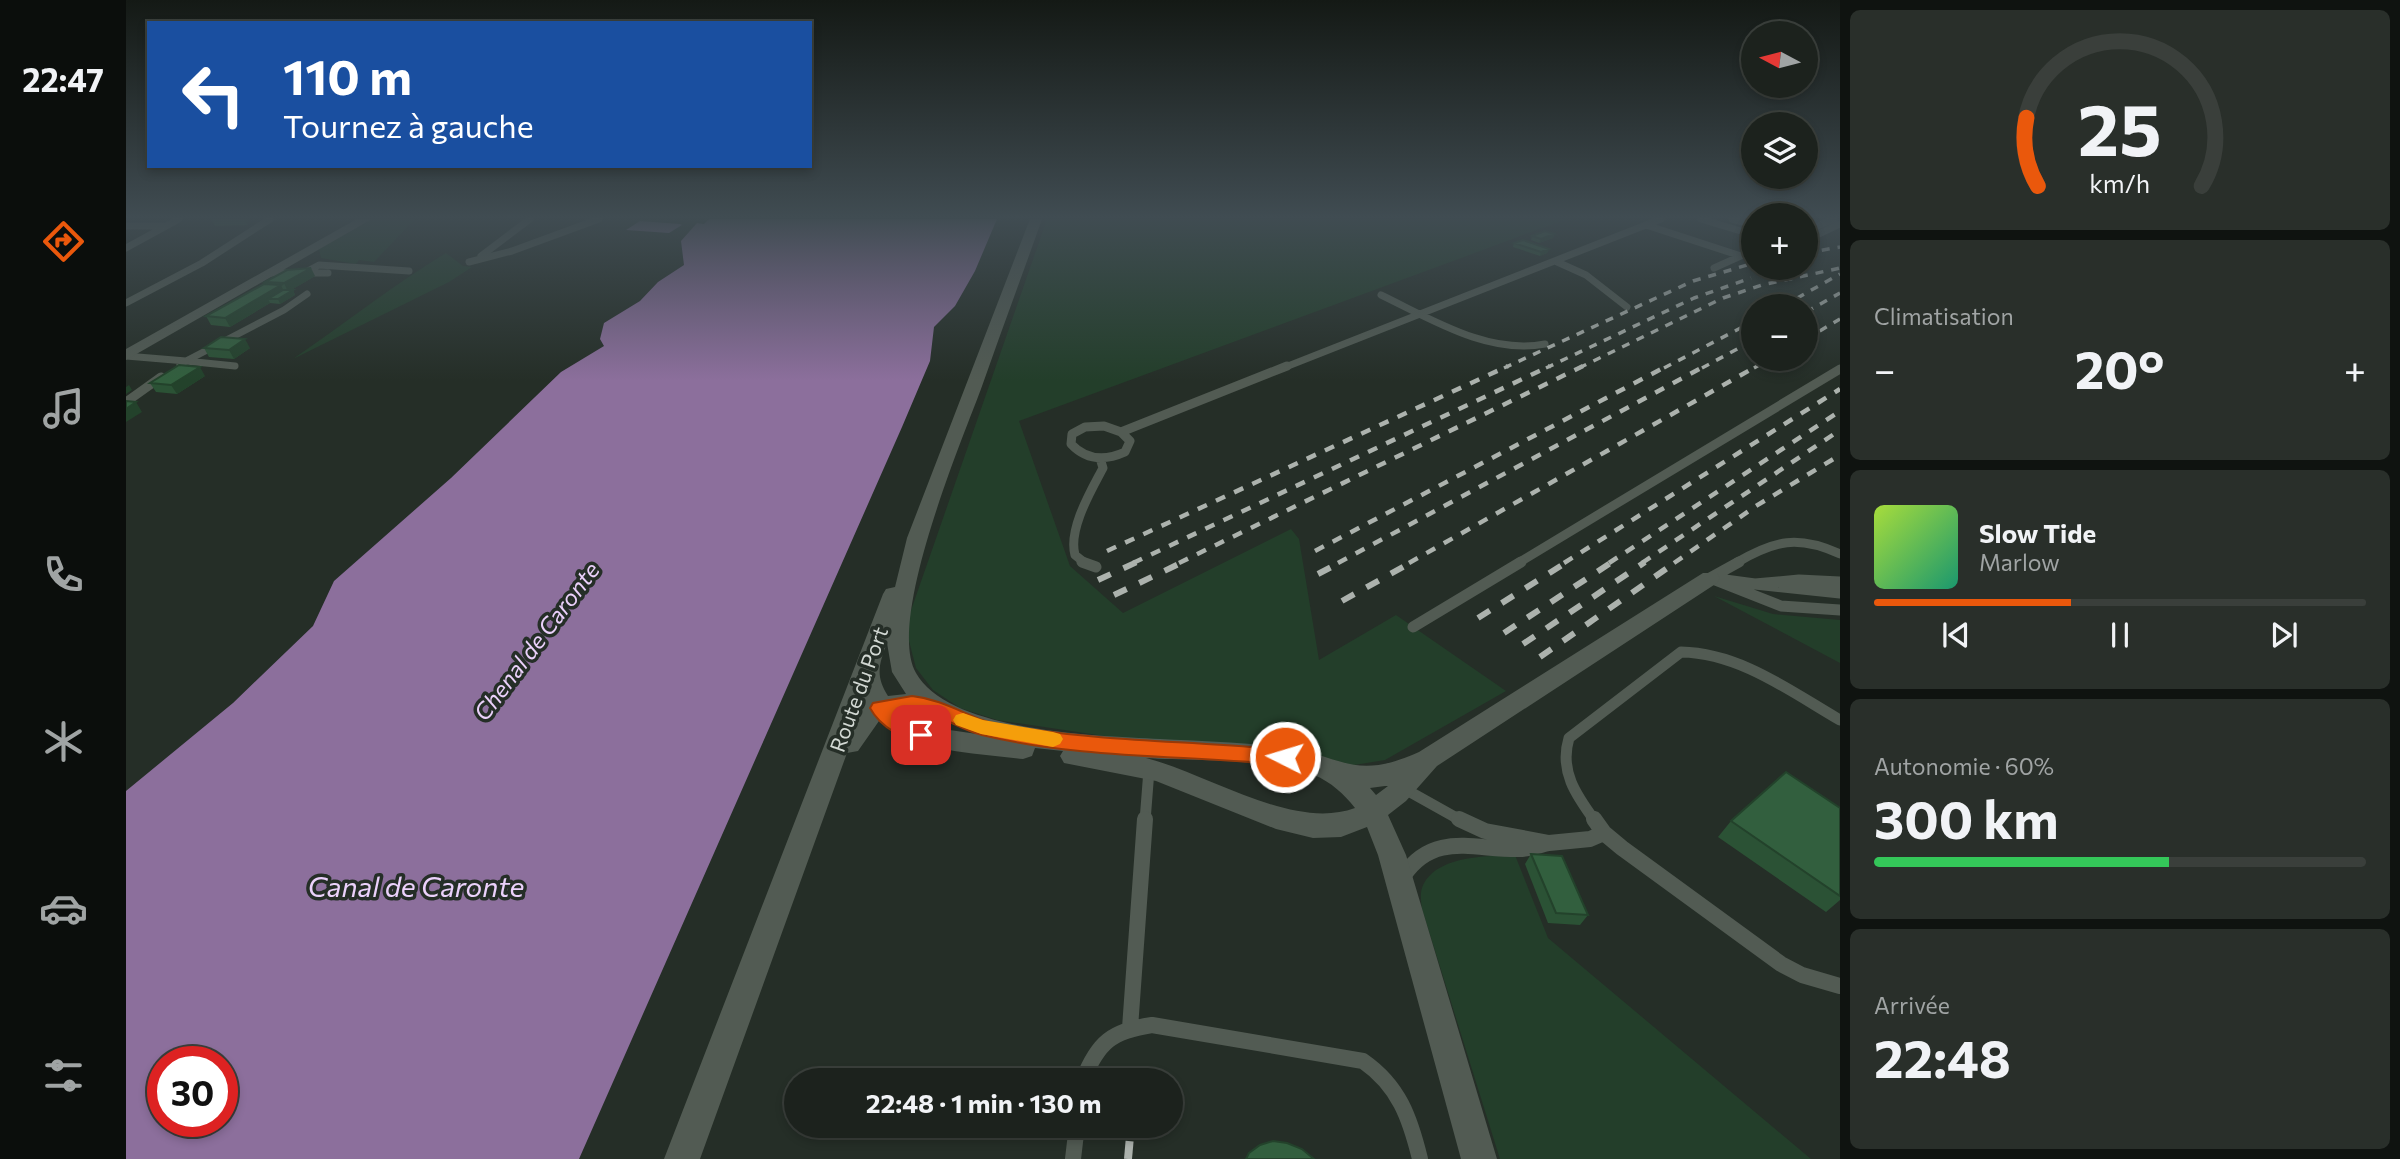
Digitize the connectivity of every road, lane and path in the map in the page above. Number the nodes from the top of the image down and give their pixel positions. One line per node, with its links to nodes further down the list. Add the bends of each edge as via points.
1 (183, 273): 8 (lane)
2 (272, 273): 12 (street)
3 (1016, 273): 19 (street, Route du Port)
4 (1524, 273): 10 (lane)
5 (1582, 273): 9 (lane)
6 (307, 294): 13 (lane, via 273,317)
7 (1381, 295): 10 (lane)
8 (126, 303)
9 (1627, 307)
10 (1422, 313): 11 (lane, via 1505,345 1529,349); 17 (lane)
11 (1545, 344)
12 (126, 355): 13 (lane)
13 (186, 361): 14 (lane); 16 (lane)
14 (235, 366)
15 (1840, 369): 27 (lane)
16 (126, 402)
17 (1121, 432): 18 (lane, via 1129,441 1125,452); 18 (lane, via 1094,426 1072,434 1075,449)
18 (1100, 458): 21 (lane, via 1103,468 1091,492 1074,552 1079,560)
19 (921, 528): 28 (street, Route du Port); 29 (street, via 898,621 899,656 911,685)
20 (1840, 554): 22 (lane, via 1812,543 1785,540)
21 (1097, 568)
22 (1710, 578): 24 (lane); 26 (lane, via 1782,606); 32 (street)
23 (1840, 582): 24 (lane)
24 (1755, 584): 25 (lane)
25 (1840, 593)
26 (1840, 610)
27 (1413, 628)
28 (866, 667): 30 (street, via 869,690); 40 (street, Route du Port)
29 (933, 705): 30 (street); 34 (street, via 981,727 1030,737 1122,748 1285,757)
30 (879, 708): 33 (street, via 902,728 921,735); 40 (street, via 860,721)
31 (1840, 720): 38 (lane, via 1728,658 1695,650 1681,652 1569,738 1564,754 1574,792)
32 (1428, 759): 35 (street); 36 (street)
33 (1149, 769): 37 (street, via 1311,827 1349,825); 43 (lane)
34 (1335, 773): 35 (street); 37 (street, via 1352,785)
35 (1380, 777): 36 (lane)
36 (1404, 789): 37 (street); 39 (lane, via 1485,831)
37 (1375, 813): 41 (street)
38 (1604, 832): 39 (lane, via 1590,839); 42 (lane, via 1781,964)
39 (1549, 843): 41 (lane, via 1524,849 1441,847 1424,852 1409,864)
40 (796, 860): 46 (street, Route du Port)
41 (1401, 884): 49 (street)
42 (1840, 986)
43 (1130, 1028): 44 (lane, via 1109,1036); 48 (lane, via 1152,1025 1363,1061 1395,1088 1410,1116)
44 (1087, 1068)
45 (1075, 1138): 47 (lane)
46 (682, 1159)
47 (1073, 1159)
48 (1420, 1159)
49 (1479, 1159)

